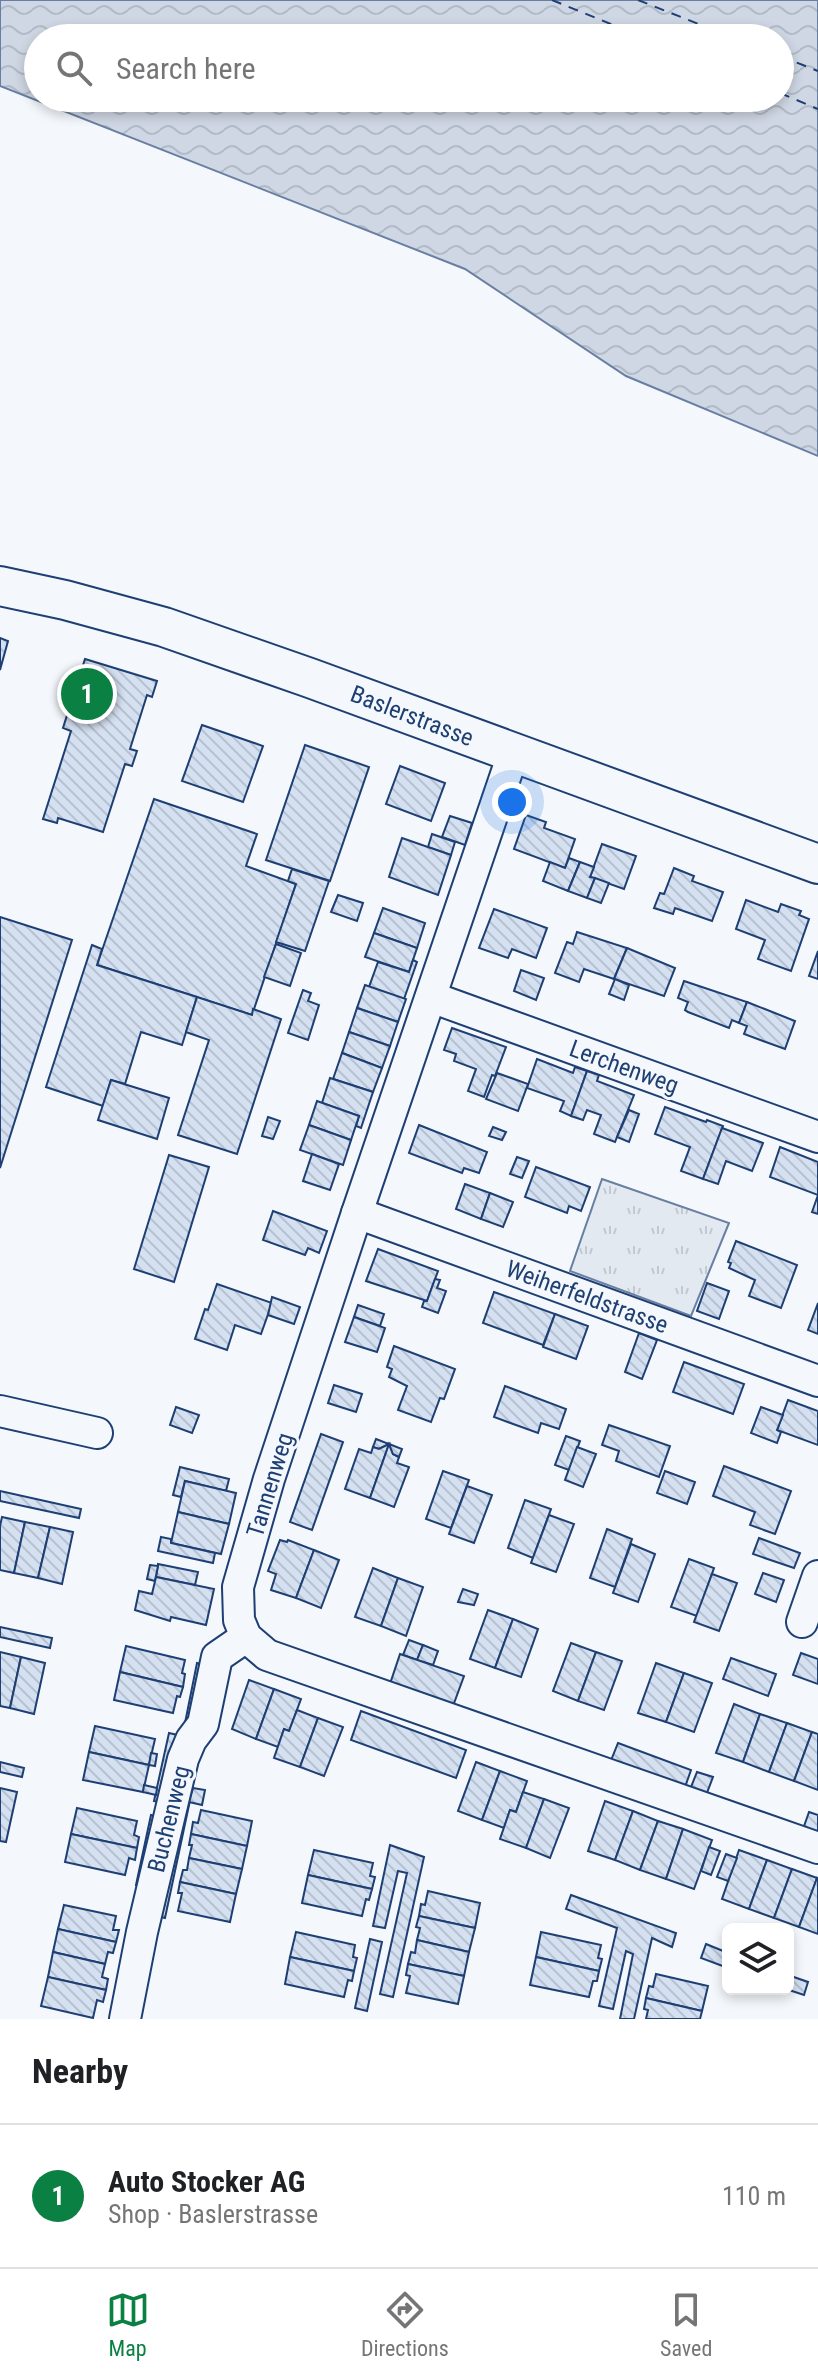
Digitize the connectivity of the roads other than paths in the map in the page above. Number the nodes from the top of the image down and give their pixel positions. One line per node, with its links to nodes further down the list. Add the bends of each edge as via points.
1 (0, 586): 2 (main road, Baslerstrasse, via 164,627)
2 (513, 754): 3 (main road, Baslerstrasse); 4 (street, Tannenweg)
3 (818, 864)
4 (431, 997): 5 (street, Lerchenweg); 6 (street, Tannenweg)
5 (818, 1137)
6 (357, 1213): 7 (street, Weiherfeldstrasse); 12 (street, Tannenweg, via 238,1587 239,1620)
7 (818, 1381)
8 (0, 1411): 9 (street)
9 (97, 1433)
10 (818, 1576): 11 (street)
11 (802, 1622)
12 (246, 1637): 13 (street, via 267,1655); 14 (street, Buchenweg, via 217,1657 203,1724 183,1759)
13 (818, 1848)
14 (125, 2019)

